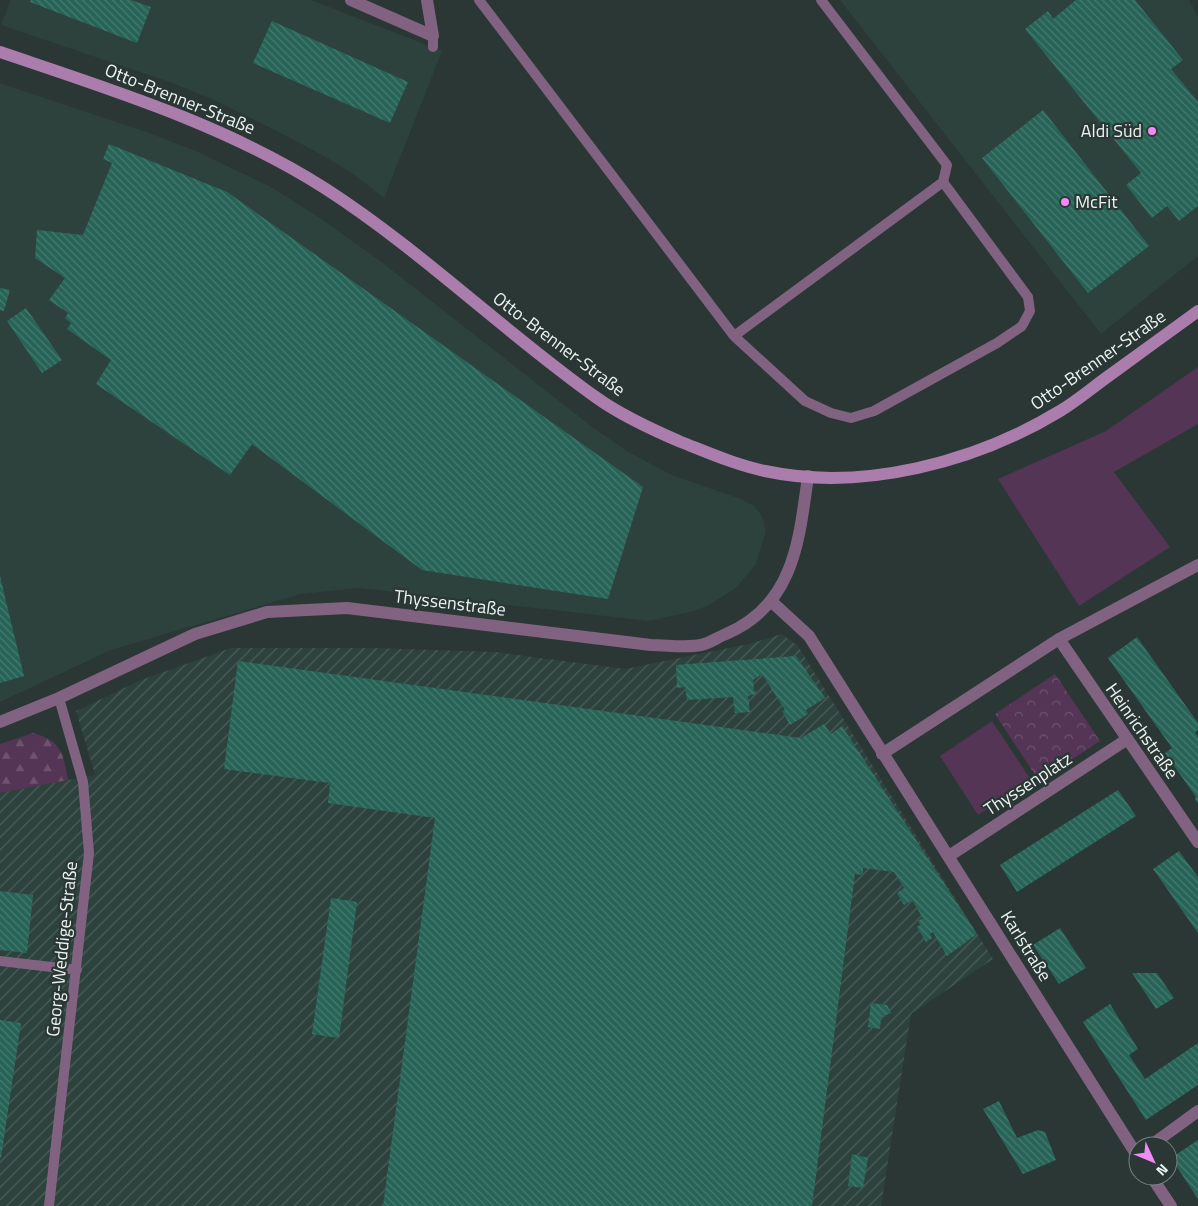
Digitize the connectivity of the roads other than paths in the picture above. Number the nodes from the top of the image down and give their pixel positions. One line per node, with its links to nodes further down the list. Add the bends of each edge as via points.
1 (351, 0): 2 (street, via 433,42)
2 (427, 0)
3 (479, 0): 8 (lane)
4 (821, 0): 6 (lane, via 947,165)
5 (0, 52): 9 (main road, Otto-Brenner-Straße, via 168,110 254,147 327,190 396,239 600,400 658,432 716,456 766,472)
6 (943, 182): 8 (lane); 8 (lane, via 1028,297 1030,311 1022,326 874,411 851,418 805,401)
7 (1198, 311): 9 (main road, Otto-Brenner-Straße, via 1063,410 984,448 922,467 867,477)
8 (734, 336)
9 (808, 476): 11 (street, Thyssenstraße, via 792,563)
10 (1198, 565): 12 (street)
11 (772, 602): 13 (street, Thyssenstraße, via 740,628 701,645 651,646 347,608 267,612 195,634); 16 (street, Karlstraße, via 809,636)
12 (1058, 639): 15 (street, Heinrichstraße); 16 (street)
13 (59, 698): 14 (street, Thyssenstraße); 20 (lane, Georg-Weddige-Straße, via 84,782 89,853)
14 (0, 722)
15 (1126, 740): 17 (street, Heinrichstraße); 18 (street, Thyssenplatz)
16 (882, 754): 18 (street, Karlstraße)
17 (1198, 842)
18 (949, 856): 23 (street, Karlstraße)
19 (0, 962): 20 (lane)
20 (77, 970): 25 (lane, Georg-Weddige-Straße)
21 (1198, 1111): 22 (street)
22 (1164, 1136)
23 (1128, 1140)
24 (1158, 1186): 26 (street)
25 (49, 1206)
26 (1171, 1206)

